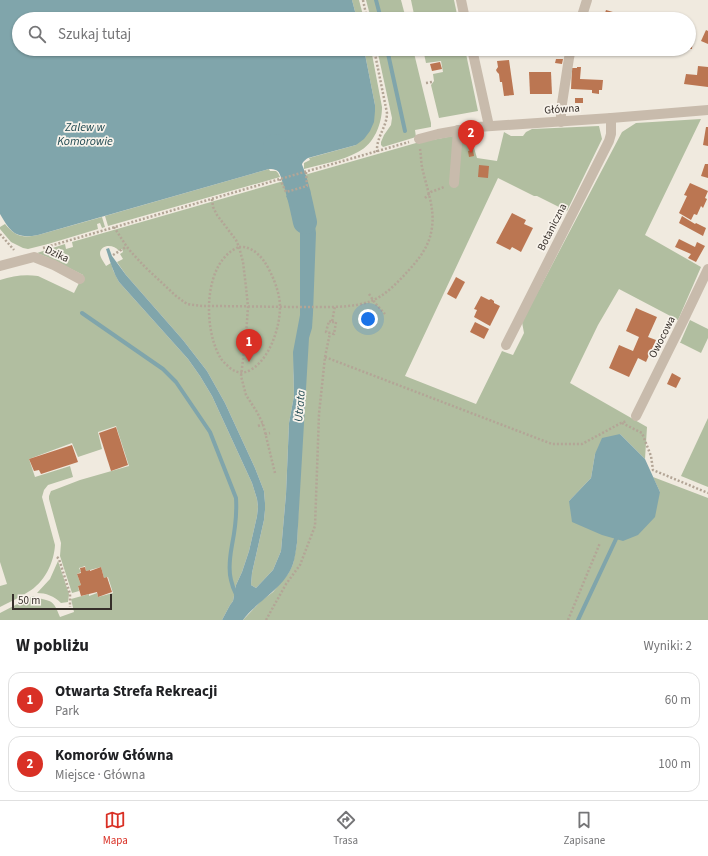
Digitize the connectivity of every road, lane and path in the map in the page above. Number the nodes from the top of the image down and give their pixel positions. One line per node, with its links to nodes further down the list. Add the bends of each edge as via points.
1 (363, 0): 4 (path)
2 (461, 0): 5 (street)
3 (587, 0): 6 (street)
4 (366, 12)
5 (464, 12)
6 (583, 12)
7 (375, 56): 18 (path, via 387,113 377,143)
8 (474, 56): 15 (street)
9 (569, 56): 14 (street)
10 (432, 80): 11 (path)
11 (426, 83)
12 (708, 110): 13 (street, Główna)
13 (611, 118): 14 (street, Główna); 44 (street, Botaniczna, via 612,134 609,141)
14 (561, 122): 15 (street, Główna)
15 (489, 126): 16 (street, Główna)
16 (458, 130): 17 (street, Główna); 21 (street)
17 (419, 139): 18 (path); 22 (path)
18 (377, 152): 19 (path)
19 (306, 172): 20 (path); 20 (path, via 308,186 286,192)
20 (280, 179): 24 (path)
21 (454, 184): 22 (path)
22 (429, 194): 23 (path); 36 (path, via 433,223 424,252 399,280)
23 (425, 198)
24 (212, 199): 25 (path); 28 (path, via 215,212)
25 (114, 227): 27 (path); 29 (path)
26 (0, 234): 30 (path)
27 (127, 247): 31 (path); 37 (path, via 144,268 182,301 195,306)
28 (239, 247): 37 (path, via 229,253 219,265); 39 (path); 40 (path, via 254,251 265,263 274,280)
29 (36, 250)
30 (18, 255)
31 (113, 255)
32 (2, 266): 34 (street, Dzika, via 37,258)
33 (708, 269): 47 (street, Owocowa)
34 (80, 279)
35 (369, 294): 36 (path)
36 (373, 300): 38 (path); 41 (path)
37 (209, 306): 39 (path); 46 (path, via 210,332 216,350 224,363)
38 (335, 306): 40 (path); 42 (path)
39 (248, 307): 40 (path); 46 (path)
40 (280, 307): 46 (path, via 276,330 265,356 257,366)
41 (385, 314)
42 (332, 322): 43 (path, via 329,321 326,332); 43 (path, via 336,322 334,334)
43 (330, 333): 45 (path)
44 (506, 345)
45 (325, 357): 48 (path, via 552,444 582,444); 58 (path, via 319,414 315,526 300,566 286,584)
46 (241, 373): 49 (path, via 246,395)
47 (636, 416): 48 (path, via 633,420)
48 (621, 423): 54 (path, via 642,433 651,456 653,470)
49 (263, 424): 50 (path); 52 (path)
50 (258, 426)
51 (270, 433): 52 (path)
52 (265, 434): 53 (path)
53 (274, 473)
54 (708, 493)
55 (600, 543): 59 (path)
56 (56, 557): 57 (path, via 59,559 70,594)
57 (70, 607)
58 (266, 620)
59 (568, 620)

